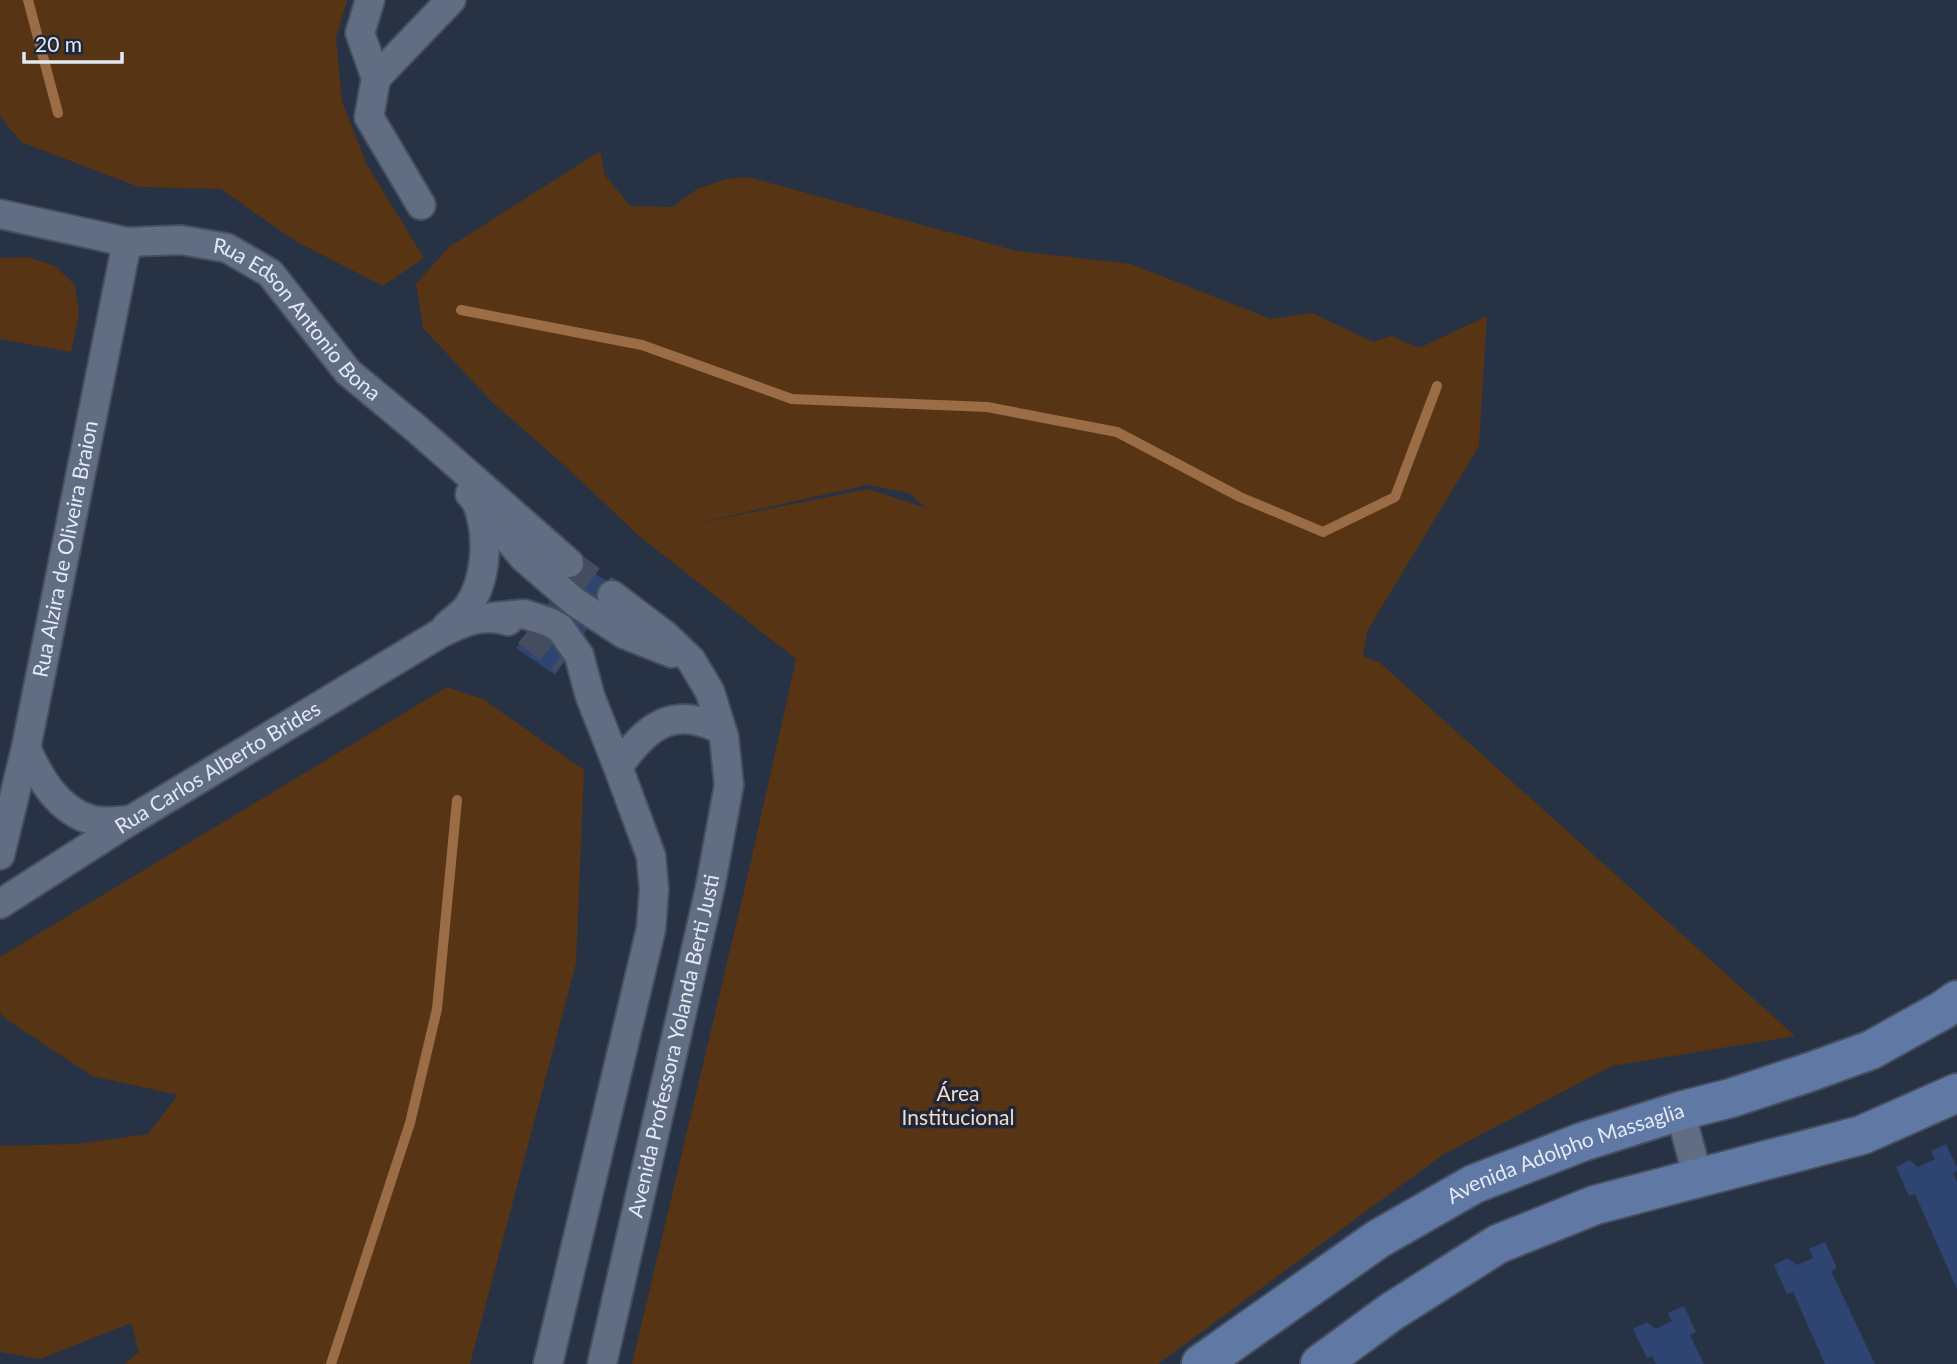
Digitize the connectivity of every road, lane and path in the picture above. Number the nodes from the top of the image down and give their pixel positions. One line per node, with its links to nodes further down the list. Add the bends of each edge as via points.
1 (370, 0): 3 (street, via 360,33)
2 (451, 0): 3 (street)
3 (376, 78): 4 (street, via 369,117)
4 (421, 205)
5 (0, 214): 6 (street, Rua Edson Antonio Bona)
6 (127, 242): 7 (street, Rua Edson Antonio Bona, via 181,240 227,248 270,273 348,372); 18 (street, Rua Alzira de Oliveira Braion)
7 (418, 430): 8 (street); 9 (street, Rua Edson Antonio Bona)
8 (477, 503): 13 (street, Rua Carlos Alberto Brides, via 484,538 478,586 467,608); 14 (street, via 524,558 575,602 624,634)
9 (569, 563)
10 (611, 596): 14 (street, Avenida Professora Yolanda Berti Justi)
11 (483, 618): 12 (street, via 510,622); 13 (street, Rua Carlos Alberto Brides); 16 (street, via 524,614 560,628 579,656)
12 (527, 632)
13 (439, 634): 20 (street, Rua Carlos Alberto Brides)
14 (691, 660): 17 (street, Avenida Professora Yolanda Berti Justi, via 710,692)
15 (564, 662): 16 (street)
16 (590, 695): 19 (street)
17 (720, 729): 19 (street, via 694,719 673,720 651,729); 28 (street, Avenida Professora Yolanda Berti Justi, via 729,785 726,805)
18 (26, 748): 20 (street, via 38,775 65,807 89,820); 21 (street, Rua Alzira de Oliveira Braion)
19 (618, 767): 27 (street, via 651,856 651,929)
20 (131, 820): 22 (street, Rua Carlos Alberto Brides)
21 (0, 855)
22 (3, 895)
23 (1957, 1000): 25 (main road, Avenida Adolpho Massaglia, via 1871,1049)
24 (1957, 1093): 26 (main road, via 1862,1135)
25 (1680, 1111): 26 (street); 29 (main road, Avenida Adolpho Massaglia, via 1582,1142 1474,1184 1378,1239)
26 (1698, 1178): 30 (main road, via 1595,1205 1498,1244)
27 (548, 1364)
28 (602, 1364)
29 (1201, 1364)
30 (1320, 1364)

